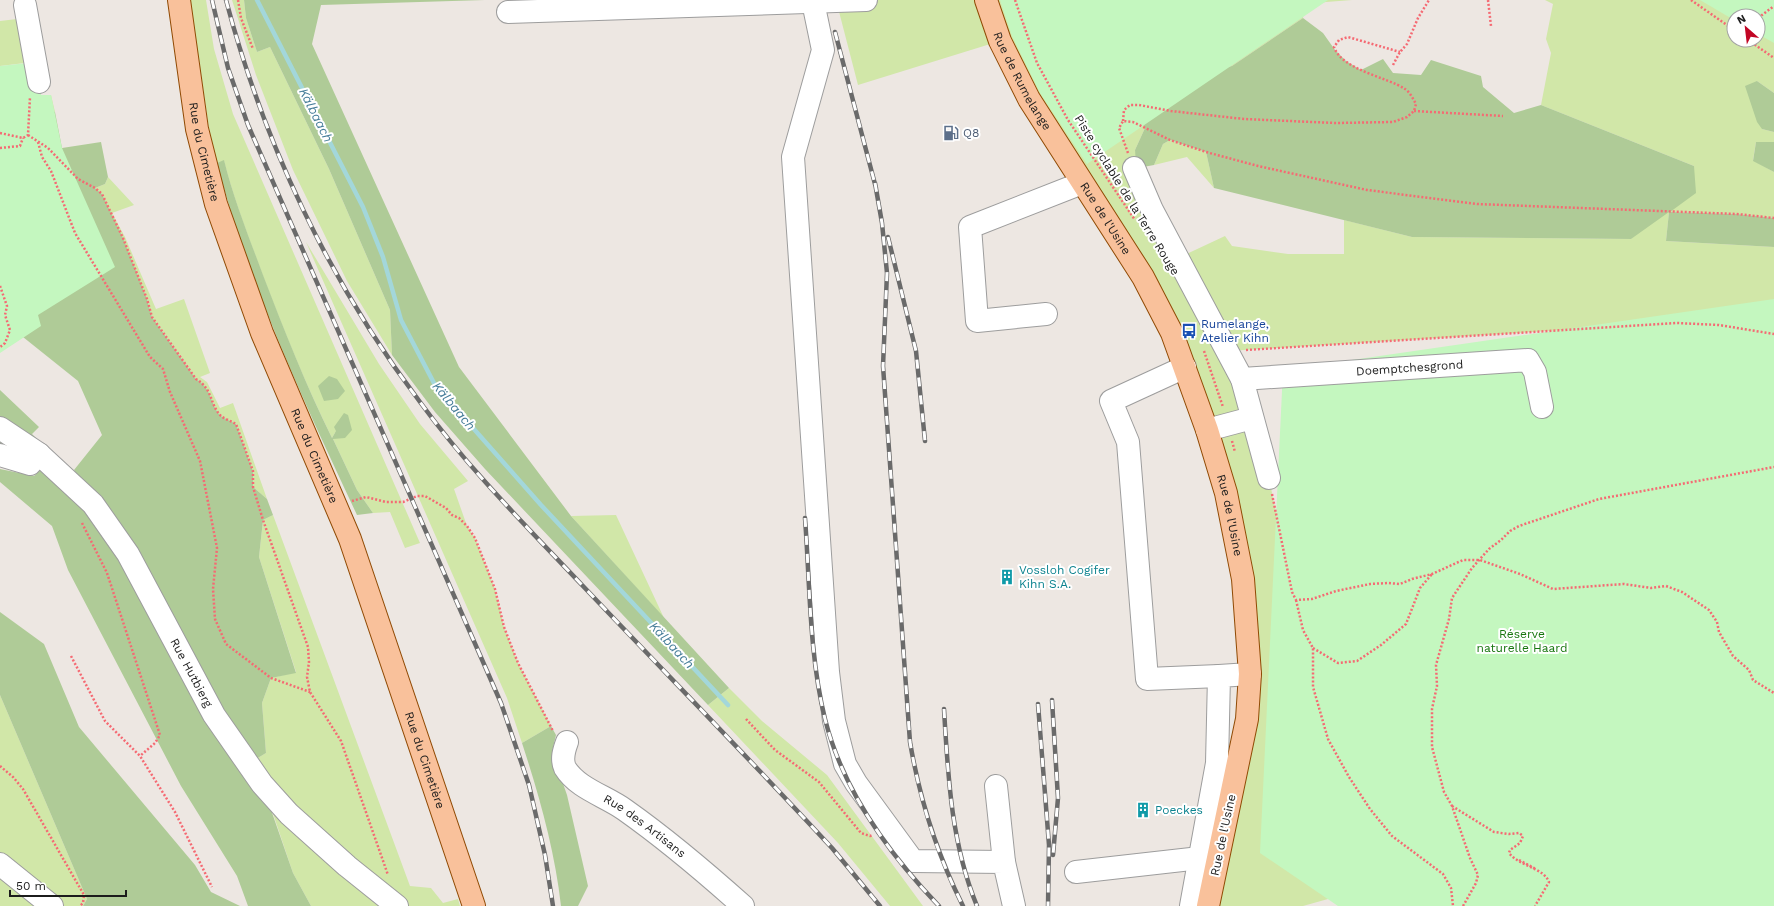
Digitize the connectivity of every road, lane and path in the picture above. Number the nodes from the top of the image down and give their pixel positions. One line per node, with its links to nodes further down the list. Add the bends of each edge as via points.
1 (179, 0): 52 (main road, Rue du Cimetière, via 197,129 216,204 262,333)
2 (238, 0): 17 (path, via 241,18)
3 (626, 0): 12 (street)
4 (866, 0): 10 (street)
5 (986, 0): 30 (main road, Rue de Rumelange, via 1003,47 1029,99)
6 (1015, 0): 34 (path, Piste cyclable de la Terre Rouge, via 1037,63 1068,120)
7 (1429, 0): 18 (path, via 1407,44)
8 (1488, 0): 15 (path)
9 (1690, 0): 14 (path)
10 (813, 2): 12 (street); 69 (street, via 823,50 793,157 828,672 834,721 845,764)
11 (25, 4): 21 (street)
12 (647, 7): 13 (street)
13 (508, 12)
14 (1726, 25)
15 (1491, 26)
16 (1760, 48): 19 (path)
17 (253, 49)
18 (1400, 52): 20 (path); 22 (path, via 1348,38 1339,40 1334,47 1346,61 1406,90 1416,104)
19 (1774, 58)
20 (1393, 65)
21 (40, 82): 26 (path, via 30,96)
22 (1414, 112): 23 (path); 24 (path, via 1393,122 1336,123 1244,119 1130,105 1124,110)
23 (1503, 116)
24 (1123, 121): 31 (path, via 1119,128); 33 (path, via 1133,122 1170,140 1206,152 1367,190 1476,204 1737,214)
25 (0, 133): 27 (path)
26 (28, 135): 27 (path); 28 (path)
27 (23, 138): 29 (path, via 20,146)
28 (38, 142): 61 (path, via 48,148 78,179 102,194 123,238 152,318 196,379 204,384 222,416 236,424 253,471 253,487 263,520 308,647 307,677); 61 (path, via 75,233 150,357 163,369 170,392 200,461 217,548 213,589 215,619 226,644 270,678)
29 (0, 148)
30 (1066, 158): 32 (main road, Rue de l'Usine)
31 (1134, 168): 40 (street, via 1152,210)
32 (1082, 183): 36 (street, via 970,227 977,321); 41 (main road, Rue de l'Usine, via 1143,277 1172,333)
33 (1774, 218)
34 (1138, 226)
35 (0, 286): 38 (path, via 7,306 5,315 10,330 5,343)
36 (1046, 314)
37 (1774, 334): 40 (path, via 1719,325 1678,323)
38 (0, 347)
39 (1204, 350): 45 (path)
40 (1227, 351): 42 (street)
41 (1185, 367): 47 (main road, Rue de l'Usine); 60 (street, via 1111,401 1128,442 1147,679)
42 (1242, 379): 43 (street, Doemptchesgrond, via 1528,360 1535,372); 44 (street)
43 (1542, 407)
44 (1252, 418): 45 (street); 51 (street)
45 (1228, 424): 47 (street)
46 (0, 428): 48 (street, Rue Hutbierg)
47 (1207, 430): 59 (main road, Rue de l'Usine, via 1226,494 1243,579)
48 (39, 454): 49 (street, via 30,464); 79 (street, Rue Hutbierg, via 93,504 128,554 214,715 262,784 289,814)
49 (0, 455)
50 (1774, 467): 54 (path, via 1599,499 1519,526 1510,531)
51 (1269, 478): 56 (path, via 1292,592)
52 (337, 508): 64 (path, via 366,497 386,502 403,502 417,496 425,496 467,526 475,538 495,589 504,627 518,663 556,735); 80 (main road, Rue du Cimetière)
53 (80, 520): 65 (path, via 107,573 160,735)
54 (1480, 560): 55 (path, via 1463,560); 62 (path, via 1553,589 1624,584 1651,588 1666,586 1682,592 1709,610 1733,656 1749,670 1753,680); 68 (path, via 1452,598 1449,619 1436,664 1432,747 1444,792)
55 (1432, 574): 56 (path, via 1400,584 1370,584 1312,599); 57 (path, via 1420,588 1406,624 1357,661 1338,663)
56 (1296, 600): 57 (path, via 1303,630)
57 (1313, 648): 84 (path, via 1314,687 1328,739 1370,810 1392,836 1443,874 1451,888)
58 (71, 656): 65 (path, via 105,721)
59 (1250, 674): 60 (street); 83 (main road, Rue de l'Usine, via 1247,719)
60 (1219, 676): 70 (street, via 1217,763)
61 (310, 692): 74 (path, via 341,741)
62 (1774, 693)
63 (746, 719): 69 (path, via 775,750 819,782 861,833 870,836)
64 (567, 742): 76 (street, Rue des Artisans, via 562,753 565,767 576,781 623,808 664,839)
65 (140, 756): 75 (path, via 175,812)
66 (0, 766): 78 (path, via 23,789 84,895)
67 (996, 786): 71 (street)
68 (1452, 806): 85 (path, via 1478,875); 86 (path, via 1494,832 1519,833 1524,836 1509,853 1528,867 1541,872 1549,882)
69 (890, 828): 71 (street, via 913,861)
70 (1200, 858): 73 (street); 82 (street)
71 (1004, 862): 81 (street)
72 (0, 864): 77 (street)
73 (1076, 872)
74 (389, 878)
75 (212, 887)
76 (733, 902)
77 (52, 906)
78 (80, 906)
79 (397, 906)
80 (474, 906)
81 (1014, 906)
82 (1190, 906)
83 (1208, 906)
84 (1453, 906)
85 (1463, 906)
86 (1535, 906)

